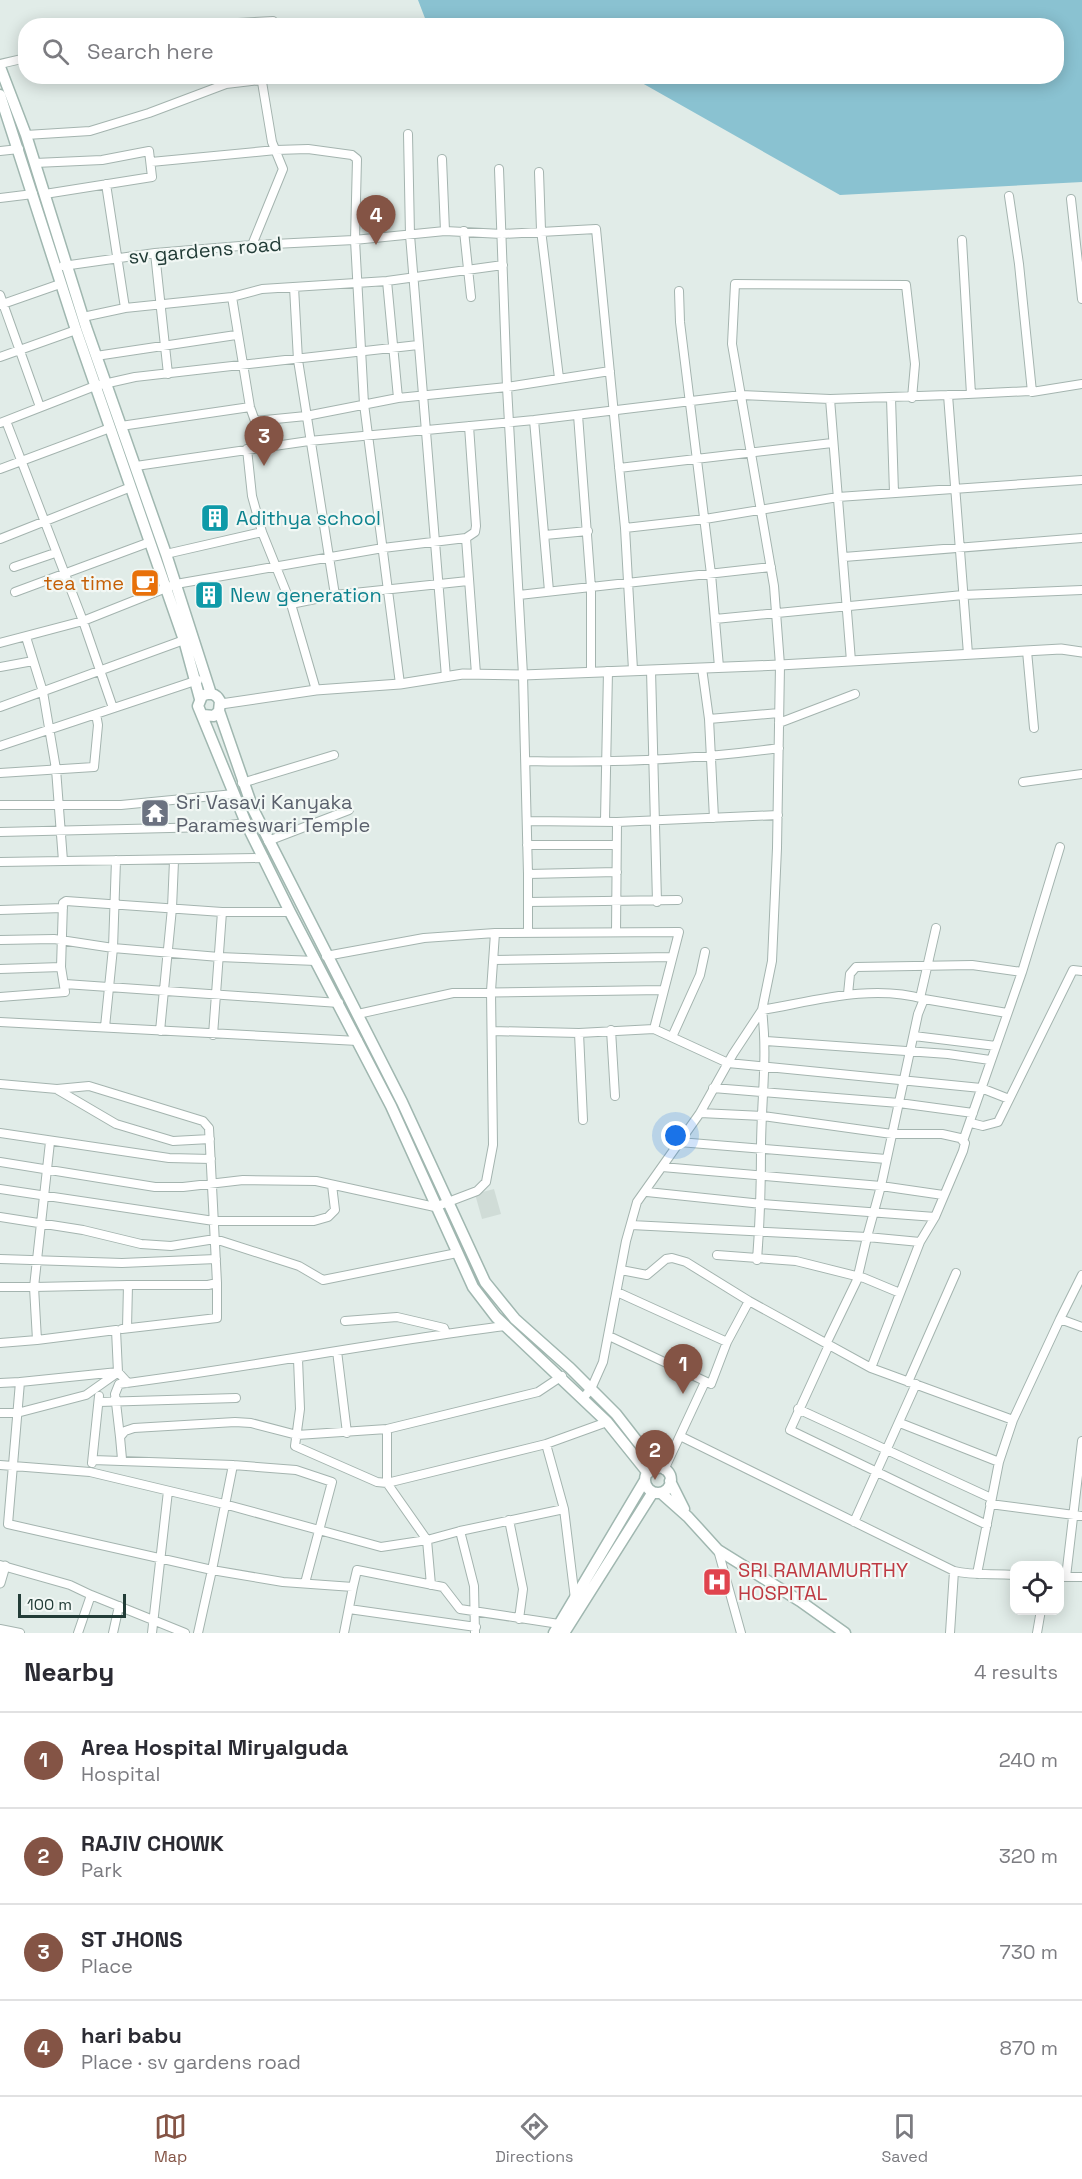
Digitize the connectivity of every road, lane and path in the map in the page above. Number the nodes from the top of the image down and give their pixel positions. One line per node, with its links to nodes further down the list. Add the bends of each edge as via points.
1 (18, 60): 2 (street)
2 (0, 65): 7 (main road)
3 (216, 84): 7 (street, via 149,113 90,131)
4 (261, 84): 9 (street)
5 (0, 96): 8 (main road)
6 (408, 134): 25 (street)
7 (26, 135): 13 (main road)
8 (19, 149): 10 (street); 17 (main road)
9 (276, 150): 12 (street); 26 (street, via 308,149 357,159); 28 (street, via 284,169)
10 (0, 151)
11 (442, 159): 22 (street)
12 (151, 162): 13 (street, via 149,151 102,160); 16 (street, via 152,177)
13 (35, 163): 17 (main road)
14 (499, 168): 24 (street)
15 (539, 172): 21 (street)
16 (106, 184): 17 (street); 30 (street)
17 (39, 194): 19 (street); 32 (main road)
18 (1009, 196): 62 (street, via 1032,392)
19 (0, 198)
20 (1071, 199): 43 (street)
21 (541, 230): 24 (street, sv gardens road); 59 (street, sv gardens road, via 596,229); 61 (street)
22 (445, 231): 23 (street, sv gardens road); 25 (street, sv gardens road)
23 (464, 231): 24 (street, sv gardens road); 33 (street)
24 (502, 234): 31 (street)
25 (410, 235): 26 (street, sv gardens road); 34 (street)
26 (355, 240): 28 (street, sv gardens road); 37 (street)
27 (962, 240): 66 (street)
28 (252, 245): 29 (street, sv gardens road)
29 (155, 253): 30 (street, sv gardens road); 45 (street)
30 (116, 257): 32 (street, sv gardens road); 46 (street)
31 (503, 265): 33 (street); 64 (street)
32 (61, 266): 36 (main road); 47 (main road)
33 (468, 270): 34 (street); 42 (street)
34 (414, 278): 35 (street); 50 (street)
35 (387, 281): 37 (street); 52 (street)
36 (60, 284): 44 (street); 48 (main road)
37 (356, 284): 38 (street); 54 (street)
38 (294, 287): 41 (street, via 262,289); 57 (street)
39 (679, 291): 74 (street)
40 (0, 296): 44 (street)
41 (232, 297): 45 (street); 49 (street)
42 (471, 297)
43 (1082, 299)
44 (1, 305): 53 (street)
45 (159, 306): 46 (street); 51 (street)
46 (124, 308): 47 (street)
47 (83, 317): 55 (main road)
48 (75, 330): 53 (street); 63 (main road)
49 (236, 335): 51 (street); 58 (street)
50 (418, 345): 52 (street); 69 (street)
51 (164, 346): 55 (street); 60 (street)
52 (394, 348): 54 (street); 70 (street)
53 (20, 349): 56 (street); 76 (street)
54 (360, 351): 57 (street); 75 (street)
55 (96, 356): 63 (main road)
56 (0, 357)
57 (298, 360): 58 (street); 80 (street)
58 (243, 366): 60 (street); 77 (street)
59 (610, 371): 61 (street); 78 (street)
60 (168, 374): 63 (street)
61 (559, 378): 64 (street)
62 (1082, 384)
63 (100, 385): 76 (street); 85 (main road)
64 (507, 387): 69 (street); 83 (street)
65 (1030, 391): 66 (street)
66 (971, 394): 68 (street)
67 (741, 395): 72 (street, via 732,344 735,284 906,285 915,364); 73 (street); 74 (street); 91 (street)
68 (948, 395): 72 (street); 99 (street)
69 (424, 397): 70 (street); 86 (street)
70 (398, 398): 75 (street)
71 (891, 398): 72 (street); 73 (street); 100 (street)
72 (912, 398)
73 (830, 399): 89 (street)
74 (689, 401): 78 (street); 92 (street)
75 (364, 404): 80 (street); 87 (street)
76 (40, 407): 82 (street)
77 (250, 407): 80 (street, via 255,421); 85 (street)
78 (612, 411): 79 (street); 95 (street)
79 (578, 415): 81 (street); 107 (street)
80 (306, 416): 88 (street)
81 (534, 420): 83 (street); 108 (street)
82 (3, 422): 93 (street)
83 (510, 423): 84 (street); 135 (street)
84 (469, 426): 86 (street); 109 (street, via 476,526 475,532)
85 (115, 427): 93 (street); 94 (main road); 98 (main road)
86 (426, 430): 87 (street); 112 (street)
87 (369, 435): 88 (street); 115 (street)
88 (309, 441): 90 (street); 119 (street)
89 (832, 443): 91 (street); 101 (street)
90 (247, 449): 94 (street); 106 (street, via 252,496)
91 (752, 452): 92 (street); 102 (street)
92 (697, 460): 95 (street); 103 (street)
93 (22, 461): 96 (street); 104 (street)
94 (136, 466): 117 (main road)
95 (619, 468): 105 (street)
96 (0, 469)
97 (1082, 480): 99 (street)
98 (131, 487): 104 (street); 113 (main road)
99 (956, 488): 100 (street); 114 (street)
100 (894, 494): 101 (street)
101 (838, 497): 102 (street); 118 (street)
102 (762, 508): 103 (street); 121 (street)
103 (705, 519): 105 (street); 124 (street)
104 (45, 521): 111 (street); 116 (street)
105 (625, 528): 127 (street)
106 (262, 531): 117 (street); 122 (street)
107 (588, 531): 108 (street); 129 (street)
108 (545, 535): 132 (street)
109 (466, 538): 112 (street); 125 (street)
110 (1082, 538): 114 (street)
111 (0, 539)
112 (436, 541): 115 (street); 126 (street)
113 (150, 542): 123 (street); 128 (main road)
114 (960, 547): 118 (street); 136 (street)
115 (383, 548): 119 (street); 130 (street)
116 (55, 553): 120 (street); 123 (street)
117 (166, 554): 128 (main road)
118 (844, 557): 138 (street)
119 (330, 558): 122 (street); 134 (street)
120 (14, 567)
121 (771, 567): 124 (street); 139 (street)
122 (276, 568): 128 (street); 137 (street)
123 (64, 574): 133 (street); 141 (street)
124 (711, 574): 127 (street); 140 (street)
125 (468, 581): 126 (street); 159 (street)
126 (440, 583): 130 (street); 161 (street)
127 (629, 584): 129 (street); 154 (street)
128 (171, 586): 141 (street); 143 (main road); 162 (main road)
129 (591, 588): 132 (street); 158 (street)
130 (389, 590): 134 (street); 163 (street)
131 (1082, 590): 136 (street)
132 (549, 591): 135 (street)
133 (15, 592)
134 (335, 595): 137 (street)
135 (519, 595): 160 (street)
136 (963, 595): 138 (street); 147 (street)
137 (291, 604): 164 (street)
138 (849, 605): 139 (street); 149 (street)
139 (775, 611): 140 (street); 150 (street)
140 (716, 619): 151 (street)
141 (83, 621): 142 (street); 156 (street)
142 (26, 637): 144 (street); 148 (street)
143 (184, 640): 156 (street); 162 (main road)
144 (0, 643)
145 (1028, 651): 146 (street); 147 (street); 177 (street)
146 (1082, 652)
147 (968, 654): 149 (street)
148 (33, 661): 152 (street); 165 (street)
149 (851, 661): 150 (street)
150 (780, 665): 151 (street); 172 (street)
151 (719, 667): 153 (street)
152 (0, 668)
153 (702, 668): 155 (street); 175 (street)
154 (633, 670): 155 (street); 157 (street)
155 (651, 670): 184 (street)
156 (99, 671): 165 (street); 171 (street)
157 (608, 671): 158 (street); 185 (street)
158 (591, 672): 160 (street)
159 (476, 674): 160 (street); 161 (street)
160 (523, 675): 183 (street)
161 (446, 677): 163 (street)
162 (200, 679): 166 (main road); 168 (main road); 171 (street)
163 (400, 684): 164 (street)
164 (316, 690): 170 (street)
165 (43, 692): 169 (street); 178 (street)
166 (211, 694): 168 (main road); 170 (main road, via 218,698)
167 (855, 694): 176 (street)
168 (200, 699): 174 (main road, via 198,706)
169 (0, 707)
170 (220, 707): 174 (main road, via 214,716); 190 (main road)
171 (113, 708): 173 (street)
172 (779, 713): 175 (street); 176 (street)
173 (96, 714): 178 (street); 186 (street, via 94,767)
174 (203, 715): 191 (main road)
175 (709, 720): 182 (street)
176 (779, 723): 180 (street)
177 (1034, 728)
178 (49, 730): 179 (street); 186 (street)
179 (0, 746)
180 (779, 748): 182 (street); 195 (street)
181 (334, 755): 190 (street)
182 (711, 757): 184 (street); 196 (street)
183 (526, 761): 185 (street); 198 (street)
184 (655, 761): 185 (street); 197 (street)
185 (607, 763): 199 (street)
186 (56, 769): 187 (street); 192 (street)
187 (0, 773)
188 (1082, 774): 189 (street)
189 (1023, 782)
190 (242, 783): 204 (main road)
191 (234, 794): 192 (street, via 121,805); 201 (main road)
192 (56, 804): 193 (street); 202 (street)
193 (0, 805)
194 (349, 810): 204 (street)
195 (778, 815): 196 (street); 254 (street, via 772,961)
196 (714, 818): 197 (street)
197 (655, 820): 200 (street); 218 (street)
198 (526, 821): 199 (street); 205 (street)
199 (605, 821): 200 (street)
200 (617, 822): 206 (street)
201 (246, 823): 202 (street); 208 (main road)
202 (59, 830): 203 (street); 210 (street)
203 (0, 832)
204 (268, 841): 234 (main road)
205 (527, 845): 206 (street); 214 (street)
206 (616, 845): 213 (street)
207 (1060, 847): 243 (street)
208 (264, 858): 211 (street); 224 (main road)
209 (116, 860): 210 (street); 211 (street); 219 (street)
210 (63, 861): 212 (street)
211 (174, 861): 221 (street)
212 (0, 862)
213 (617, 872): 214 (street); 217 (street)
214 (528, 874): 216 (street)
215 (678, 900): 218 (street)
216 (528, 902): 217 (street); 226 (street)
217 (616, 902): 218 (street); 227 (street)
218 (657, 902)
219 (116, 906): 220 (street, via 66,901); 221 (street); 231 (street)
220 (63, 908): 222 (street); 230 (street)
221 (172, 908): 223 (street); 232 (street)
222 (0, 910)
223 (222, 912): 224 (street); 235 (street)
224 (290, 912): 238 (main road)
225 (936, 928): 240 (street)
226 (528, 932): 227 (street); 228 (street)
227 (616, 932): 236 (street, via 679,932)
228 (495, 933): 234 (street, via 424,938); 237 (street)
229 (0, 940): 230 (street)
230 (62, 940): 231 (street); 239 (street)
231 (114, 948): 232 (street); 245 (street)
232 (168, 952): 235 (street); 248 (street)
233 (705, 952): 266 (street, via 700,975)
234 (327, 956): 256 (main road)
235 (219, 957): 238 (street); 250 (street)
236 (672, 957): 237 (street); 246 (street)
237 (494, 960): 247 (street)
238 (316, 961): 253 (main road)
239 (61, 967): 241 (street); 244 (street)
240 (927, 967): 243 (street, via 972,965); 249 (street, via 856,967 849,974); 252 (street)
241 (0, 969)
242 (1082, 971): 281 (street, via 1073,970)
243 (1022, 972): 255 (street)
244 (65, 984): 245 (street); 251 (street, via 63,993)
245 (109, 988): 248 (street); 258 (street)
246 (664, 990): 247 (street); 259 (street)
247 (491, 991): 256 (street, via 453,993); 262 (street)
248 (164, 992): 250 (street); 261 (street)
249 (848, 994): 252 (street, via 909,994); 254 (street)
250 (216, 996): 253 (street); 264 (street)
251 (0, 998)
252 (922, 998): 255 (street); 265 (street)
253 (339, 1003): 267 (main road)
254 (762, 1010): 268 (street); 272 (street)
255 (1007, 1013): 269 (street)
256 (358, 1014): 308 (main road)
257 (0, 1022): 258 (street)
258 (105, 1027): 261 (street)
259 (654, 1029): 260 (street); 266 (street)
260 (611, 1030): 263 (street); 280 (street)
261 (160, 1031): 264 (street)
262 (492, 1032): 263 (street); 308 (street, via 493,1145 486,1182 477,1191)
263 (579, 1033): 286 (street)
264 (213, 1035): 267 (street)
265 (914, 1036): 269 (street); 270 (street)
266 (672, 1037): 272 (street)
267 (358, 1041): 310 (main road)
268 (766, 1041): 270 (street); 273 (street)
269 (996, 1046): 271 (street)
270 (911, 1052): 271 (street); 274 (street)
271 (990, 1060): 277 (street)
272 (728, 1063): 273 (street); 276 (street)
273 (766, 1065): 274 (street); 279 (street)
274 (904, 1079): 277 (street); 282 (street)
275 (0, 1084): 278 (street)
276 (713, 1088): 279 (street); 283 (street)
277 (981, 1088): 281 (street); 284 (street)
278 (57, 1089): 290 (street, via 117,1124 173,1141); 290 (street, via 89,1086 203,1121 210,1128)
279 (763, 1093): 282 (street); 285 (street)
280 (615, 1096)
281 (1009, 1098): 287 (street, via 998,1122 983,1126)
282 (899, 1103): 284 (street); 289 (street)
283 (700, 1113): 285 (street); 293 (street)
284 (973, 1113): 287 (street)
285 (763, 1116): 289 (street); 294 (street)
286 (583, 1120)
287 (971, 1123): 291 (street)
288 (0, 1132): 292 (street)
289 (892, 1133): 291 (street, via 942,1134); 296 (street)
290 (210, 1139): 295 (street)
291 (963, 1141): 306 (street, via 963,1151)
292 (50, 1142): 295 (street, via 169,1158); 299 (street)
293 (679, 1142): 294 (street); 298 (street)
294 (761, 1149): 296 (street); 300 (street)
295 (211, 1159): 301 (street)
296 (886, 1159): 303 (street)
297 (0, 1162): 299 (street)
298 (662, 1167): 300 (street); 305 (street)
299 (48, 1169): 301 (street, via 155,1187); 307 (street)
300 (763, 1176): 303 (street); 309 (street)
301 (212, 1182): 302 (street, via 287,1180); 314 (street)
302 (332, 1185): 310 (street); 314 (street, via 335,1210 328,1217 314,1221)
303 (881, 1186): 306 (street); 311 (street)
304 (0, 1189): 307 (street)
305 (646, 1192): 309 (street); 316 (street, via 638,1202)
306 (943, 1195): 313 (street)
307 (45, 1196): 314 (street); 315 (street)
308 (450, 1203): 310 (street); 360 (main road, via 490,1290)
309 (762, 1204): 311 (street); 317 (street)
310 (439, 1208): 321 (main road)
311 (874, 1211): 313 (street); 318 (street)
312 (0, 1217): 315 (street)
313 (935, 1217): 320 (street)
314 (214, 1221): 319 (street)
315 (42, 1223): 319 (street, via 141,1244 171,1246); 325 (street)
316 (631, 1225): 317 (street); 327 (street)
317 (759, 1232): 318 (street); 326 (street)
318 (867, 1237): 320 (street); 330 (street)
319 (215, 1239): 321 (street, via 299,1266 323,1280); 324 (street)
320 (920, 1242): 336 (street)
321 (457, 1253): 340 (main road, via 480,1297)
322 (717, 1255): 326 (street)
323 (0, 1259): 325 (street)
324 (216, 1259): 325 (street, via 122,1263); 331 (street)
325 (37, 1260): 334 (street)
326 (757, 1260): 330 (street, via 796,1261)
327 (621, 1270): 335 (street); 337 (street, via 647,1275 672,1258 686,1262)
328 (956, 1273): 359 (street)
329 (1082, 1275): 338 (street)
330 (858, 1277): 336 (street); 349 (street)
331 (217, 1283): 332 (street); 342 (street, via 217,1318)
332 (129, 1285): 334 (street); 342 (street)
333 (0, 1287): 334 (street)
334 (34, 1287): 346 (street)
335 (617, 1292): 345 (street); 347 (street)
336 (900, 1293): 352 (street)
337 (749, 1301): 347 (street); 349 (street)
338 (1060, 1318): 341 (street); 366 (street)
339 (345, 1321): 344 (street, via 397,1317 444,1328)
340 (505, 1326): 344 (street); 354 (main road)
341 (1082, 1327)
342 (127, 1328): 343 (street)
343 (116, 1330): 346 (street); 353 (street)
344 (446, 1333): 350 (street)
345 (609, 1336): 356 (street); 360 (street, via 603,1362)
346 (37, 1340): 348 (street)
347 (727, 1342): 356 (street, via 711,1384)
348 (0, 1343)
349 (828, 1344): 352 (street); 363 (street)
350 (337, 1351): 351 (street); 370 (street)
351 (297, 1359): 358 (street); 371 (street)
352 (872, 1368): 359 (street)
353 (118, 1372): 355 (street); 358 (street); 364 (street, via 86,1395)
354 (562, 1376): 360 (main road); 369 (street, via 538,1392)
355 (20, 1382): 357 (street); 364 (street)
356 (705, 1382): 373 (street)
357 (0, 1383)
358 (128, 1383): 362 (street, via 115,1388)
359 (912, 1383): 366 (street); 368 (street)
360 (588, 1393): 367 (main road); 385 (main road, via 616,1414)
361 (237, 1398): 362 (street)
362 (116, 1401): 372 (street); 378 (street, via 99,1399)
363 (798, 1409): 376 (street); 383 (street, via 790,1430)
364 (17, 1411): 365 (street); 381 (street)
365 (0, 1413)
366 (1013, 1420): 379 (street)
367 (608, 1422): 375 (street); 385 (main road)
368 (900, 1423): 376 (street); 379 (street)
369 (387, 1429): 370 (street); 387 (street)
370 (347, 1433): 371 (street)
371 (297, 1435): 372 (street, via 235,1422 150,1426 125,1431); 387 (street, via 295,1446)
372 (120, 1437): 377 (street)
373 (680, 1437): 385 (street); 396 (street)
374 (1082, 1441): 393 (street)
375 (546, 1444): 387 (street); 392 (street)
376 (888, 1450): 383 (street); 390 (street)
377 (122, 1459): 378 (street); 382 (street)
378 (93, 1460): 384 (street)
379 (999, 1462): 390 (street)
380 (0, 1465): 381 (street)
381 (13, 1465): 384 (street); 397 (street)
382 (233, 1465): 391 (street); 399 (street, via 296,1470 332,1482)
383 (878, 1471): 396 (street); 398 (street)
384 (90, 1472): 388 (street)
385 (654, 1473): 386 (main road); 389 (main road, via 647,1488); 417 (main road)
386 (670, 1481): 389 (main road, via 668,1488); 394 (main road)
387 (387, 1484): 401 (street)
388 (168, 1491): 391 (street); 403 (street)
389 (657, 1492): 394 (main road); 426 (main road)
390 (990, 1501): 393 (street); 398 (street)
391 (224, 1504): 399 (street); 405 (street)
392 (564, 1509): 395 (street); 417 (street)
393 (1078, 1516): 407 (street)
394 (688, 1517): 402 (main road)
395 (509, 1520): 400 (street); 422 (street, via 523,1589)
396 (854, 1522): 406 (street)
397 (4, 1523): 403 (street)
398 (987, 1525): 408 (street)
399 (321, 1530): 401 (street, via 381,1547); 413 (street)
400 (460, 1531): 401 (street); 420 (street, via 474,1586)
401 (427, 1540): 414 (street)
402 (718, 1550): 434 (street); 435 (main road)
403 (160, 1557): 405 (street); 423 (street)
404 (2, 1565): 412 (street); 416 (street)
405 (212, 1570): 413 (street); 432 (street)
406 (954, 1570): 408 (street); 436 (street)
407 (1064, 1573)
408 (977, 1574): 409 (street)
409 (1010, 1575)
410 (1064, 1577): 411 (street)
411 (1082, 1577)
412 (0, 1583)
413 (305, 1583): 415 (street)
414 (431, 1585): 415 (street, via 357,1570); 420 (street, via 443,1587 460,1609)
415 (353, 1587): 419 (street)
416 (91, 1595): 418 (street); 428 (street)
417 (575, 1600): 426 (main road)
418 (119, 1606): 423 (street); 429 (street)
419 (348, 1609): 425 (street); 433 (street)
420 (475, 1611): 422 (street); 425 (street)
421 (1040, 1615): 437 (street)
422 (519, 1619): 426 (street)
423 (154, 1620): 430 (street); 431 (street)
424 (0, 1629): 427 (street)
425 (476, 1630)
426 (559, 1630)
427 (20, 1633)
428 (78, 1633)
429 (113, 1633)
430 (152, 1633)
431 (185, 1633)
432 (198, 1633)
433 (344, 1633)
434 (741, 1633)
435 (845, 1633)
436 (950, 1633)
437 (1037, 1633)

